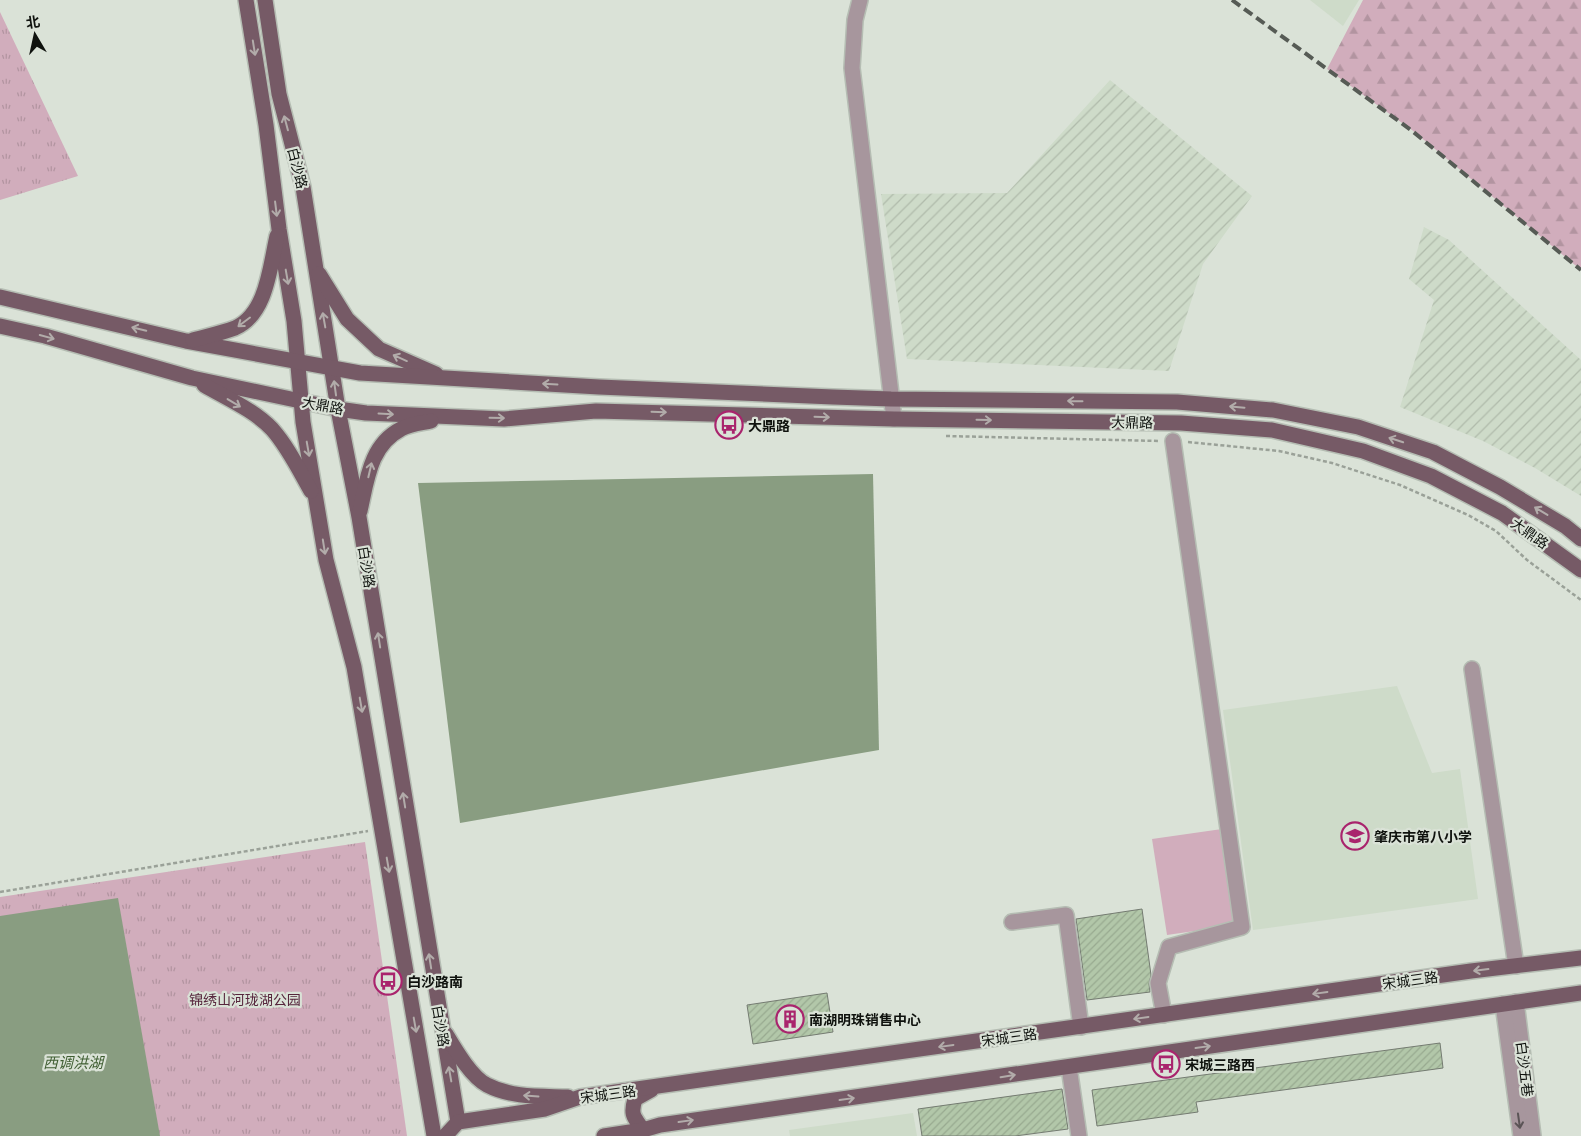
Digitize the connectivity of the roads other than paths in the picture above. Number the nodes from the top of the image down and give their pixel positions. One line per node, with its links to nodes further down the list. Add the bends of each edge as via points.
1 (246, 0): 4 (main road, 白沙路, one-way to 4, via 266,125)
2 (265, 0): 5 (main road, 白沙路, one-way to 2, via 303,187 279,94)
3 (860, 0): 13 (street, via 855,20 852,68)
4 (278, 229): 8 (main road, one-way to 8, via 260,305 249,319 236,328); 9 (main road, 白沙路, one-way to 9, via 294,321)
5 (315, 268): 10 (main road, 白沙路, one-way to 5); 12 (main road, one-way to 5, via 379,349 347,319)
6 (0, 296): 8 (main road, 大鼎路, one-way to 6)
7 (0, 326): 11 (main road, 大鼎路, one-way to 11)
8 (186, 341): 9 (main road, 大鼎路)
9 (297, 361): 10 (main road, 大鼎路); 14 (main road, 白沙路)
10 (332, 368): 12 (main road, 大鼎路, via 377,375); 15 (main road, 白沙路, one-way to 10)
11 (192, 378): 14 (main road, 大鼎路); 19 (main road, one-way to 19, via 245,409 271,429)
12 (444, 378): 13 (main road, 大鼎路, one-way to 12)
13 (891, 399): 17 (street); 21 (main road, 大鼎路, one-way to 13, via 1500,487 1433,452 1358,427 1273,410 1177,402)
14 (300, 401): 15 (main road, 大鼎路); 19 (main road, 白沙路, one-way to 19)
15 (338, 409): 16 (main road, 大鼎路, one-way to 16); 20 (main road, 白沙路)
16 (449, 417): 17 (main road, 大鼎路, one-way to 17, via 504,419 596,411); 20 (main road, one-way to 16, via 372,461 379,447 402,428)
17 (894, 419): 22 (main road, 大鼎路, one-way to 22, via 1181,423 1272,430 1363,451 1431,476 1502,514)
18 (1174, 441): 29 (street, via 1242,927 1169,947 1158,983)
19 (316, 498): 38 (main road, 白沙路, one-way to 38, via 326,560 354,667)
20 (359, 517): 30 (main road, 白沙路, one-way to 20)
21 (1581, 539)
22 (1581, 570)
23 (1472, 669): 26 (street)
24 (1012, 922): 31 (street, via 1066,915)
25 (1581, 958): 26 (main road, 宋城三路)
26 (1516, 966): 29 (main road, 宋城三路, one-way to 29)
27 (1581, 993): 28 (main road)
28 (1510, 1003): 32 (main road, one-way to 28); 42 (street, one-way to 42); 43 (street, 白沙五巷)
29 (1164, 1015): 31 (main road, 宋城三路, one-way to 31)
30 (441, 1026): 34 (main road, one-way to 30, via 510,1094 486,1084 458,1055); 35 (main road, 白沙路, one-way to 30)
31 (1081, 1027): 33 (main road, 宋城三路, one-way to 33)
32 (1069, 1067): 37 (main road, one-way to 32); 41 (street)
33 (654, 1088): 34 (main road, 宋城三路); 36 (main road, via 635,1099 632,1110)
34 (580, 1097): 35 (main road, 宋城三路)
35 (459, 1129): 39 (main road)
36 (643, 1130): 37 (main road); 40 (main road)
37 (660, 1130)
38 (434, 1136)
39 (445, 1136)
40 (604, 1136)
41 (1079, 1136)
42 (1521, 1136)
43 (1533, 1136)

